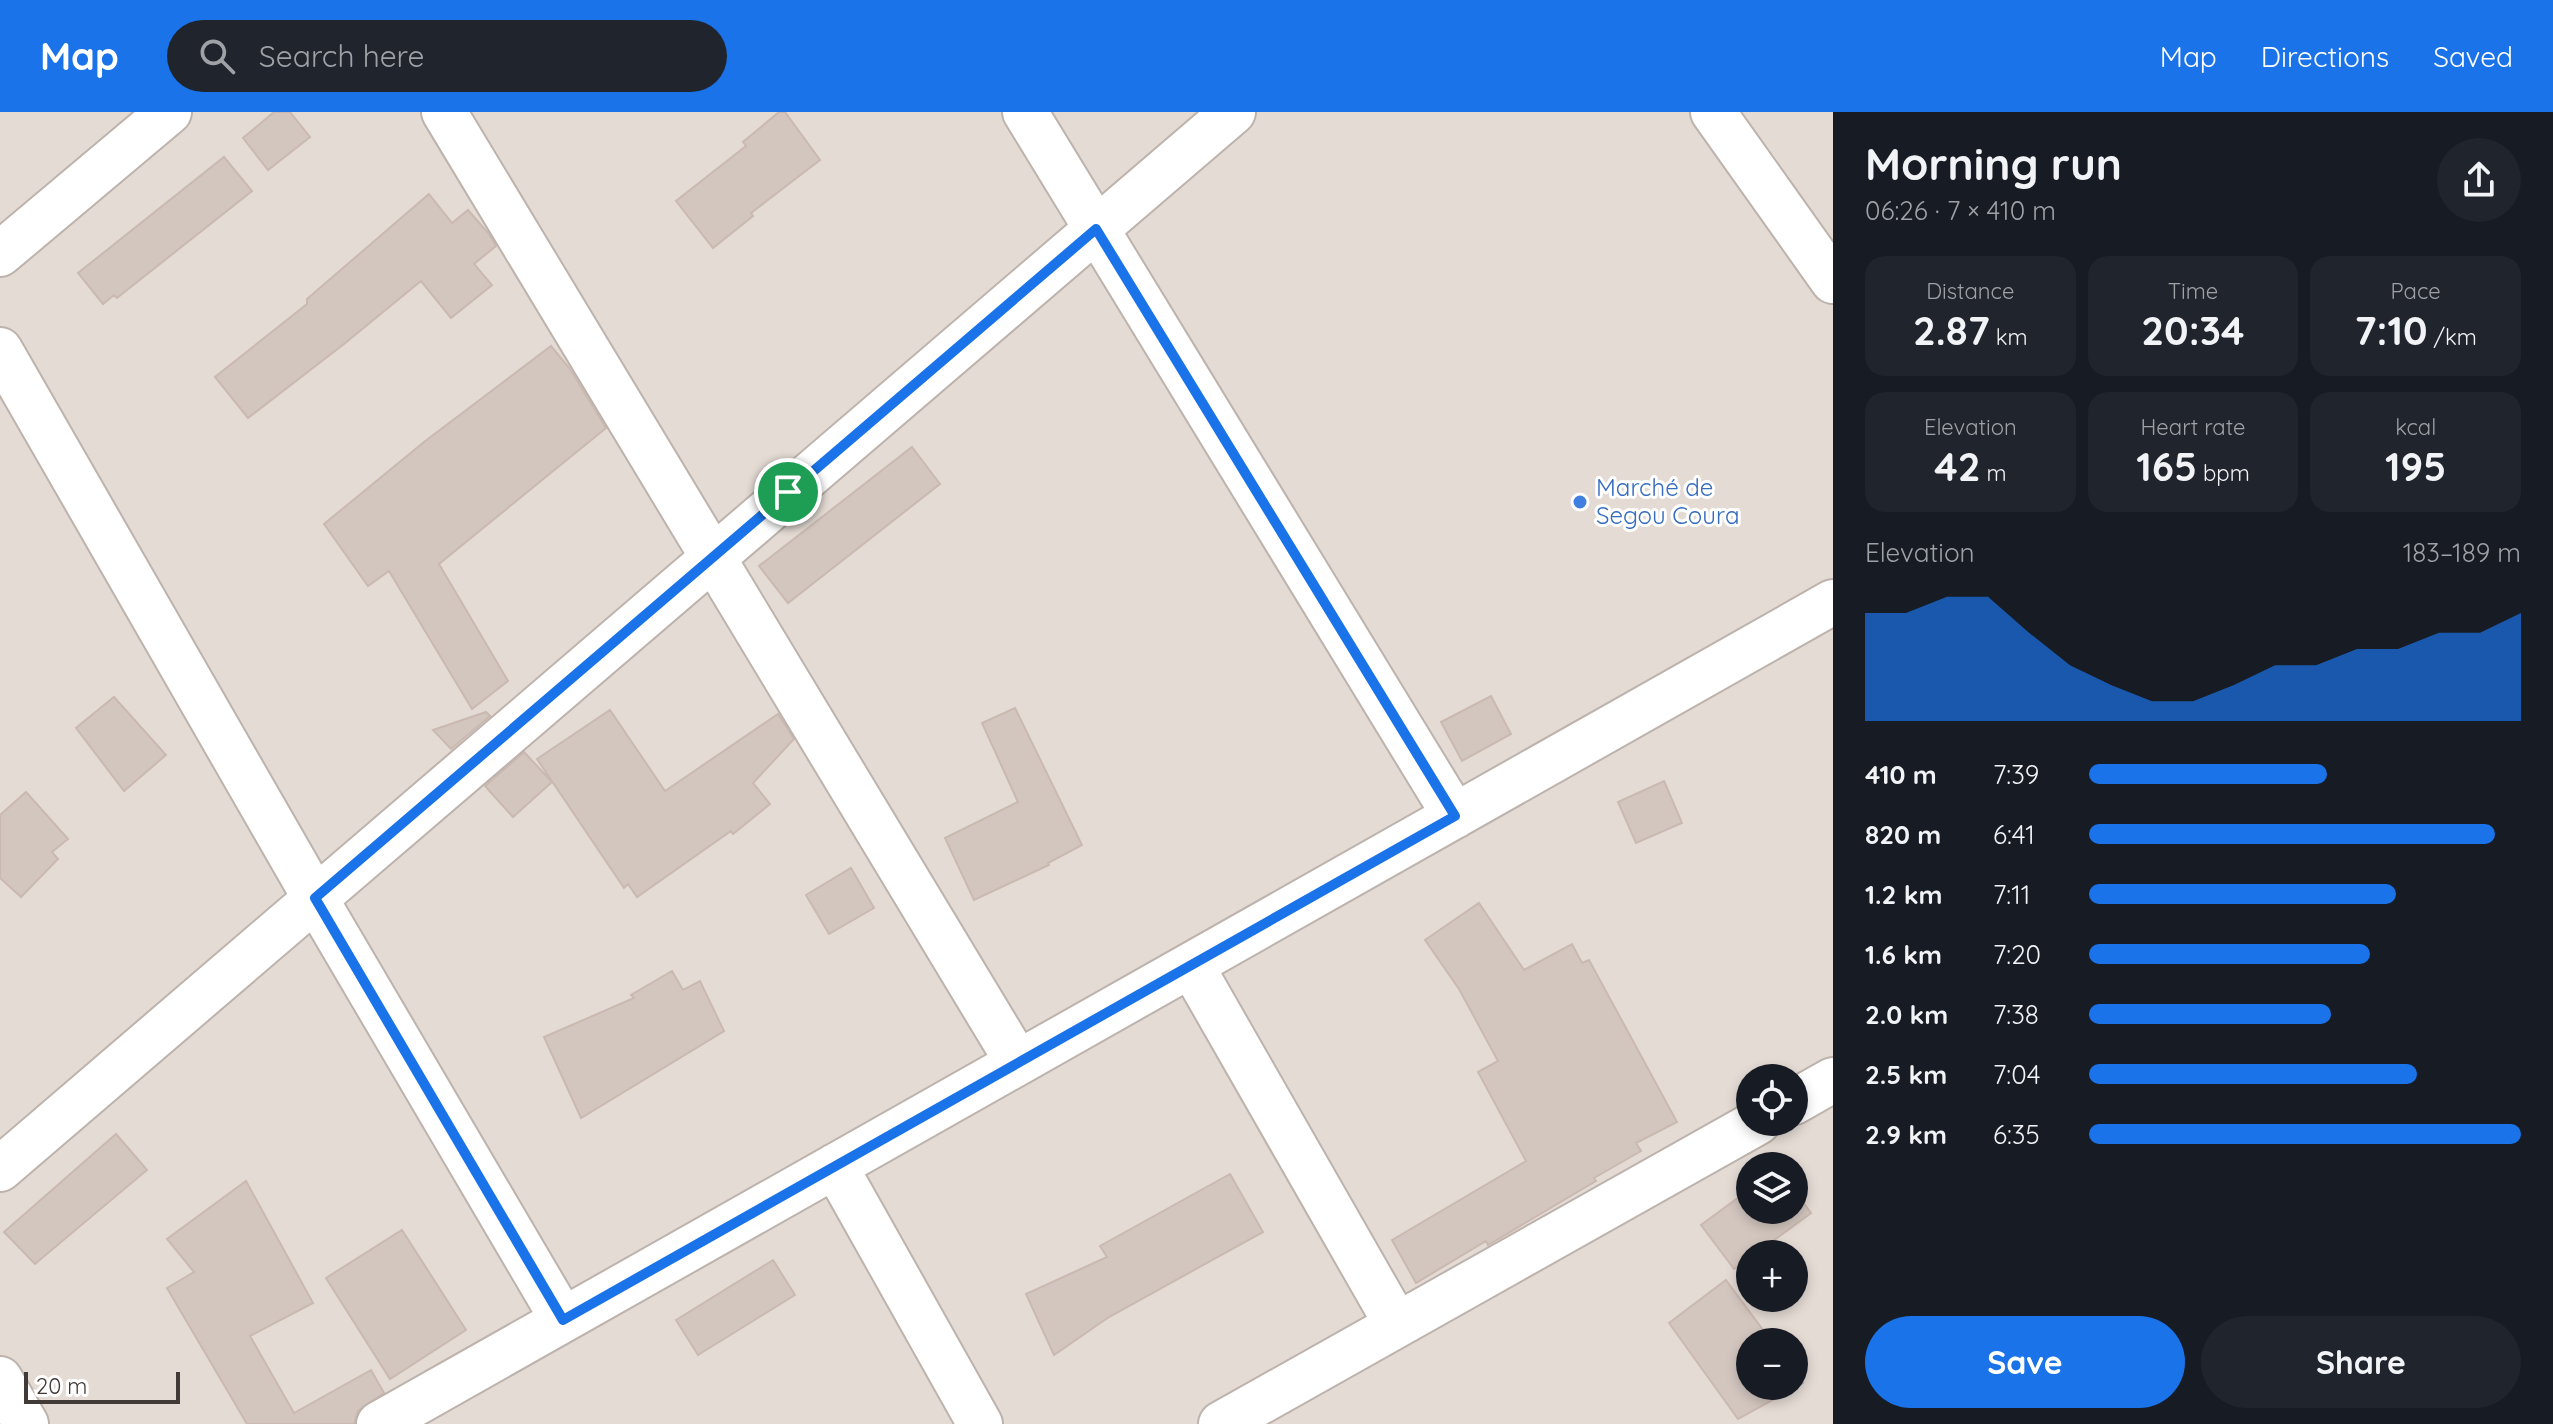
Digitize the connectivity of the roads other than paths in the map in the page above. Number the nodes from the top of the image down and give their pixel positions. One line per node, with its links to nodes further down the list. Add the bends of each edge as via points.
1 (169, 112): 7 (street)
2 (444, 112): 10 (street)
3 (1025, 112): 6 (street)
4 (1233, 112): 6 (street)
5 (1713, 112): 8 (street)
6 (1096, 229): 10 (street); 12 (street)
7 (0, 254)
8 (1833, 281)
9 (0, 350): 13 (street)
10 (711, 558): 13 (street); 15 (street)
11 (1830, 610): 12 (street)
12 (1455, 816): 14 (street)
13 (315, 898): 20 (street); 21 (street)
14 (1191, 965): 15 (street); 22 (street)
15 (1018, 1063): 19 (street)
16 (1833, 1080): 17 (street)
17 (1808, 1094)
18 (1736, 1134): 22 (street)
19 (835, 1166): 21 (street); 26 (street)
20 (0, 1169)
21 (563, 1320): 25 (street)
22 (1397, 1325): 27 (street)
23 (0, 1379): 24 (street)
24 (26, 1424)
25 (379, 1424)
26 (980, 1424)
27 (1221, 1424)

